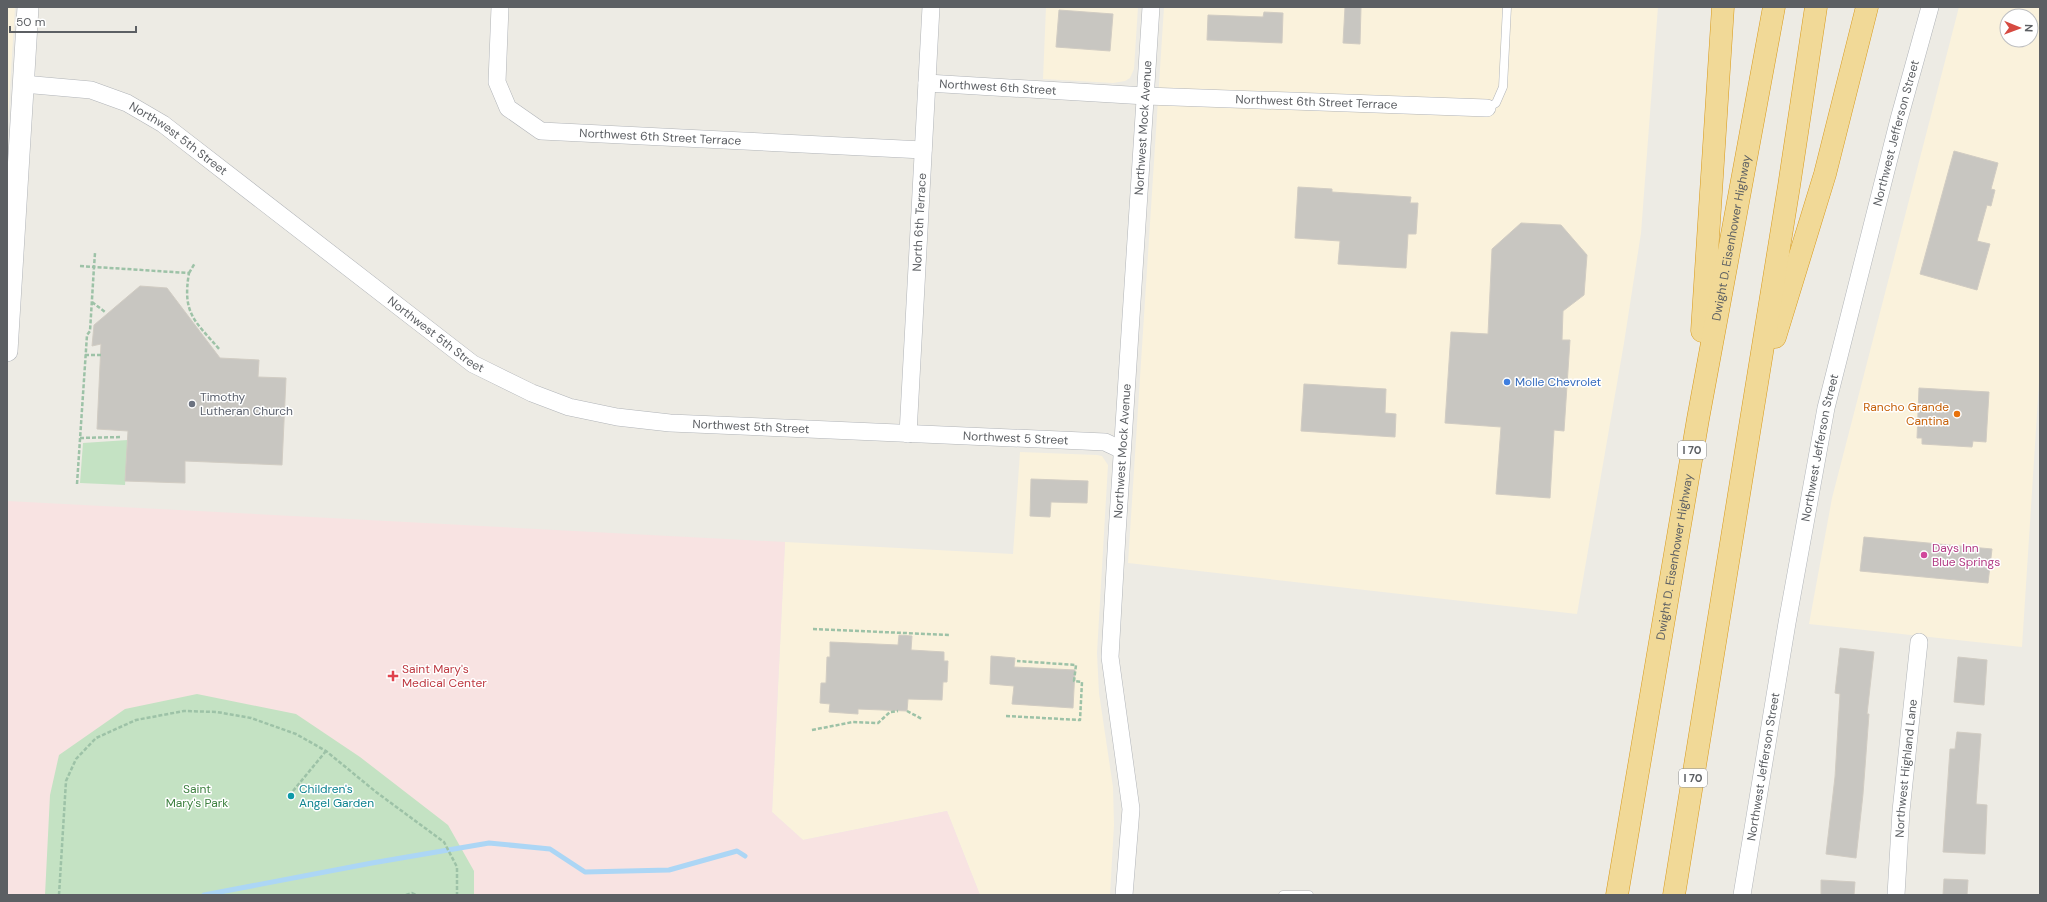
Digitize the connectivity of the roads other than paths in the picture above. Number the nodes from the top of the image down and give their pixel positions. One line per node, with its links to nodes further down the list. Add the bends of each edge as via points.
1 (28, 7): 12 (street)
2 (500, 7): 15 (street, Northwest 6th Street Terrace, via 497,82 508,108 541,131)
3 (931, 7): 11 (street, Northwest 6th Street)
4 (1152, 7): 13 (street, Northwest Mock Avenue)
5 (1506, 7): 14 (lane, via 1503,87 1496,103)
6 (1723, 7): 18 (highway)
7 (1774, 7): 18 (highway, Dwight D. Eisenhower Highway / I 70)
8 (1816, 7): 19 (highway, I 70)
9 (1867, 7): 19 (highway, via 1825,174)
10 (1930, 7): 28 (street, Northwest Jefferson Street, via 1826,408)
11 (928, 83): 13 (street, Northwest 6th Street); 15 (street, North 6th Terrace)
12 (24, 84): 16 (street); 20 (street, Northwest 5th Street, via 91,90 127,103 164,124 473,364 532,393 569,407 617,417 670,423)
13 (1146, 96): 14 (street, Northwest 6th Street Terrace); 21 (street, Northwest Mock Avenue)
14 (1487, 108)
15 (923, 150): 20 (street, North 6th Terrace)
16 (12, 190): 17 (street)
17 (7, 351)
18 (1698, 419): 26 (highway, Dwight D. Eisenhower Highway / I 70)
19 (1749, 425): 27 (highway, I 70)
20 (908, 434): 21 (street, Northwest 5 Street, via 1105,442)
21 (1122, 450): 23 (street, Northwest Mock Avenue, via 1110,657 1131,809)
22 (1919, 642): 29 (street, Northwest Highland Lane, via 1901,811)
23 (1124, 895)
24 (1284, 895): 25 (lane)
25 (1309, 895)
26 (1617, 895)
27 (1674, 895)
28 (1742, 895)
29 (1896, 895)

